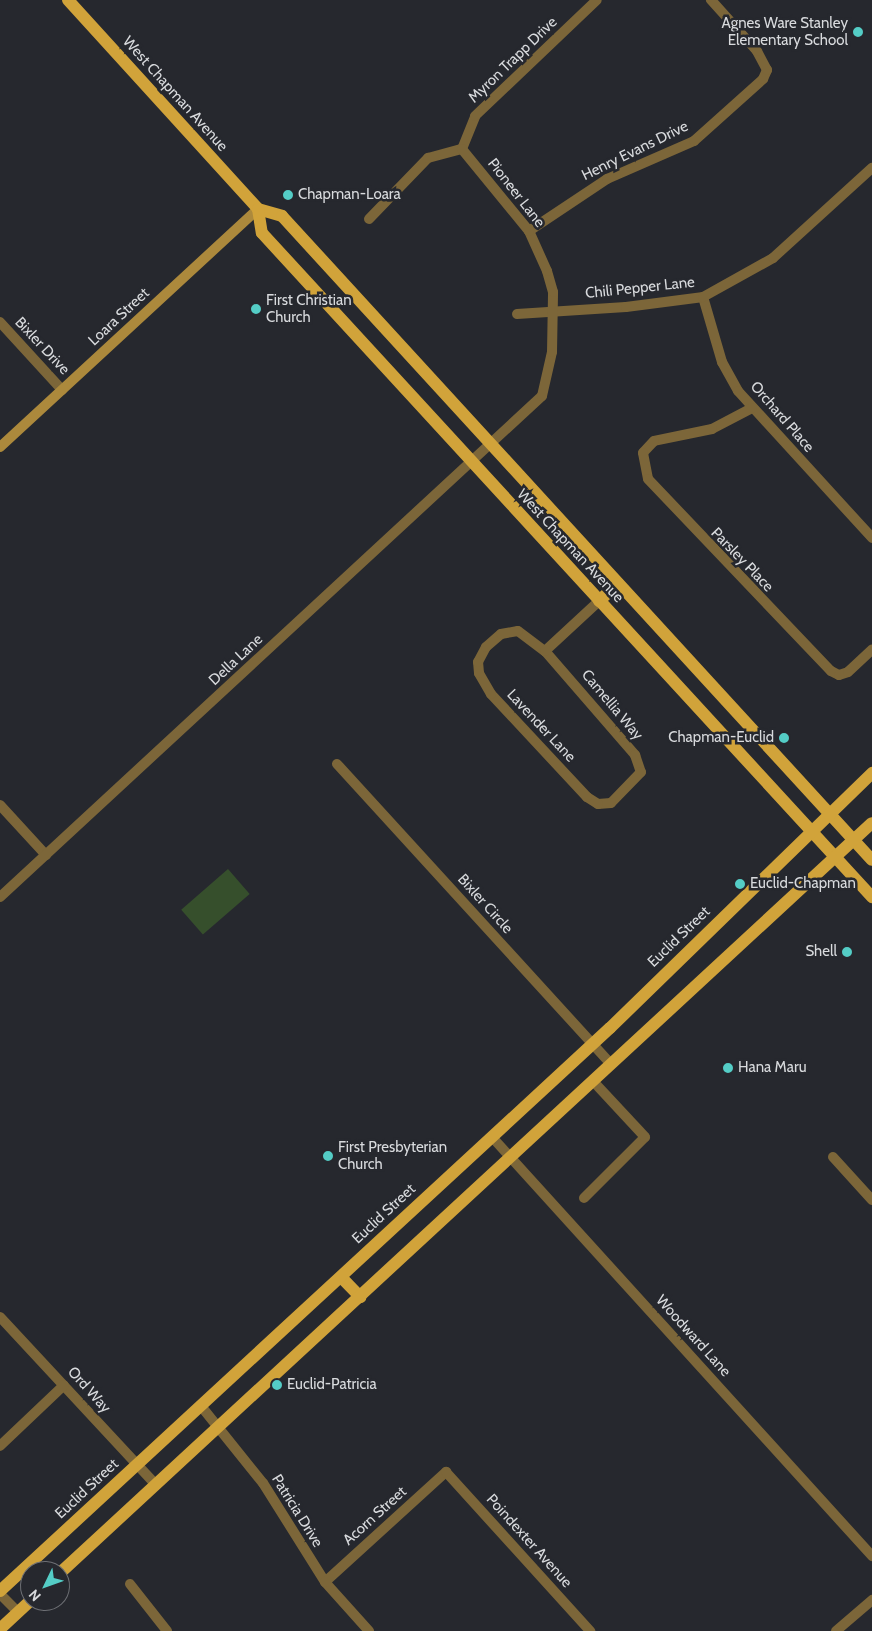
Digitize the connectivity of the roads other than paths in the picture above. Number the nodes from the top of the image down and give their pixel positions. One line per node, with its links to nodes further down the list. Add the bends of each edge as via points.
1 (68, 0): 6 (main road, West Chapman Avenue)
2 (597, 0): 4 (street, Myron Trapp Drive, via 475,116)
3 (711, 0): 8 (street, Henry Evans Drive, via 758,50 768,70 758,85 694,141 607,179)
4 (462, 149): 7 (street, via 428,158); 8 (street, Pioneer Lane)
5 (872, 168): 9 (street, Chili Pepper Lane, via 773,258)
6 (258, 209): 13 (street, Loara Street); 15 (main road, West Chapman Avenue, via 282,216); 17 (main road, West Chapman Avenue, via 262,233)
7 (369, 219)
8 (529, 231): 10 (street, Pioneer Lane, via 547,271)
9 (703, 297): 10 (street, Chili Pepper Lane); 14 (street, Orchard Place, via 722,362)
10 (554, 311): 11 (street, Chili Pepper Lane); 15 (street, Pioneer Lane, via 552,352 542,396)
11 (517, 314)
12 (0, 322): 13 (street, Bixler Drive)
13 (62, 390): 16 (street, Loara Street)
14 (752, 408): 18 (street, Orchard Place); 22 (street, Parsley Place, via 712,428 654,441 643,453 648,479 816,657 839,675)
15 (492, 445): 17 (street, Della Lane); 19 (main road, West Chapman Avenue)
16 (0, 447)
17 (472, 463): 20 (main road, West Chapman Avenue); 32 (street, Della Lane)
18 (872, 538)
19 (618, 583): 20 (main road); 28 (main road, West Chapman Avenue)
20 (599, 601): 23 (street); 30 (main road, West Chapman Avenue)
21 (486, 647): 23 (street, Camellia Way, via 501,634 518,631); 26 (street, Lavender Lane, via 478,662 491,694 587,797 598,804)
22 (872, 650)
23 (544, 651): 26 (street, Camellia Way, via 635,756 641,772)
24 (337, 764): 37 (street, Bixler Circle)
25 (872, 773): 28 (main road, Euclid Street)
26 (611, 803)
27 (0, 805): 32 (street)
28 (829, 814): 30 (main road, Euclid Street); 31 (main road, West Chapman Avenue)
29 (872, 823): 31 (main road)
30 (811, 832): 33 (main road, West Chapman Avenue); 37 (main road, Euclid Street)
31 (853, 840): 33 (main road); 34 (main road, West Chapman Avenue)
32 (46, 855): 35 (street, Della Lane)
33 (835, 857): 36 (main road, West Chapman Avenue); 38 (main road)
34 (872, 860)
35 (0, 897)
36 (872, 897)
37 (593, 1044): 38 (street, Bixler Circle); 40 (main road, Euclid Street)
38 (612, 1064): 39 (main road)
39 (593, 1081): 41 (main road); 43 (street, via 646,1137)
40 (492, 1136): 41 (street, Woodward Lane); 45 (main road, Euclid Street)
41 (511, 1156): 46 (main road); 55 (street, Woodward Lane)
42 (833, 1157): 44 (street)
43 (584, 1198)
44 (872, 1200)
45 (340, 1277): 46 (main road); 49 (main road, Euclid Street)
46 (360, 1297): 50 (main road)
47 (0, 1317): 48 (street, Ord Way)
48 (64, 1384): 51 (street); 52 (street, Ord Way)
49 (201, 1406): 50 (street, Patricia Drive); 52 (main road, Euclid Street)
50 (219, 1426): 54 (main road); 57 (street, Patricia Drive, via 263,1483)
51 (0, 1446)
52 (136, 1465): 54 (street, Ord Way); 59 (main road, Euclid Street)
53 (446, 1472): 57 (street, Acorn Street); 65 (street, Poindexter Avenue)
54 (156, 1485): 56 (main road)
55 (872, 1556)
56 (70, 1564)
57 (325, 1582): 64 (street, Patricia Drive)
58 (130, 1584): 63 (street)
59 (0, 1592): 61 (street)
60 (872, 1600): 66 (street)
61 (18, 1612): 62 (main road)
62 (0, 1629)
63 (167, 1631)
64 (369, 1631)
65 (590, 1631)
66 (836, 1631)

